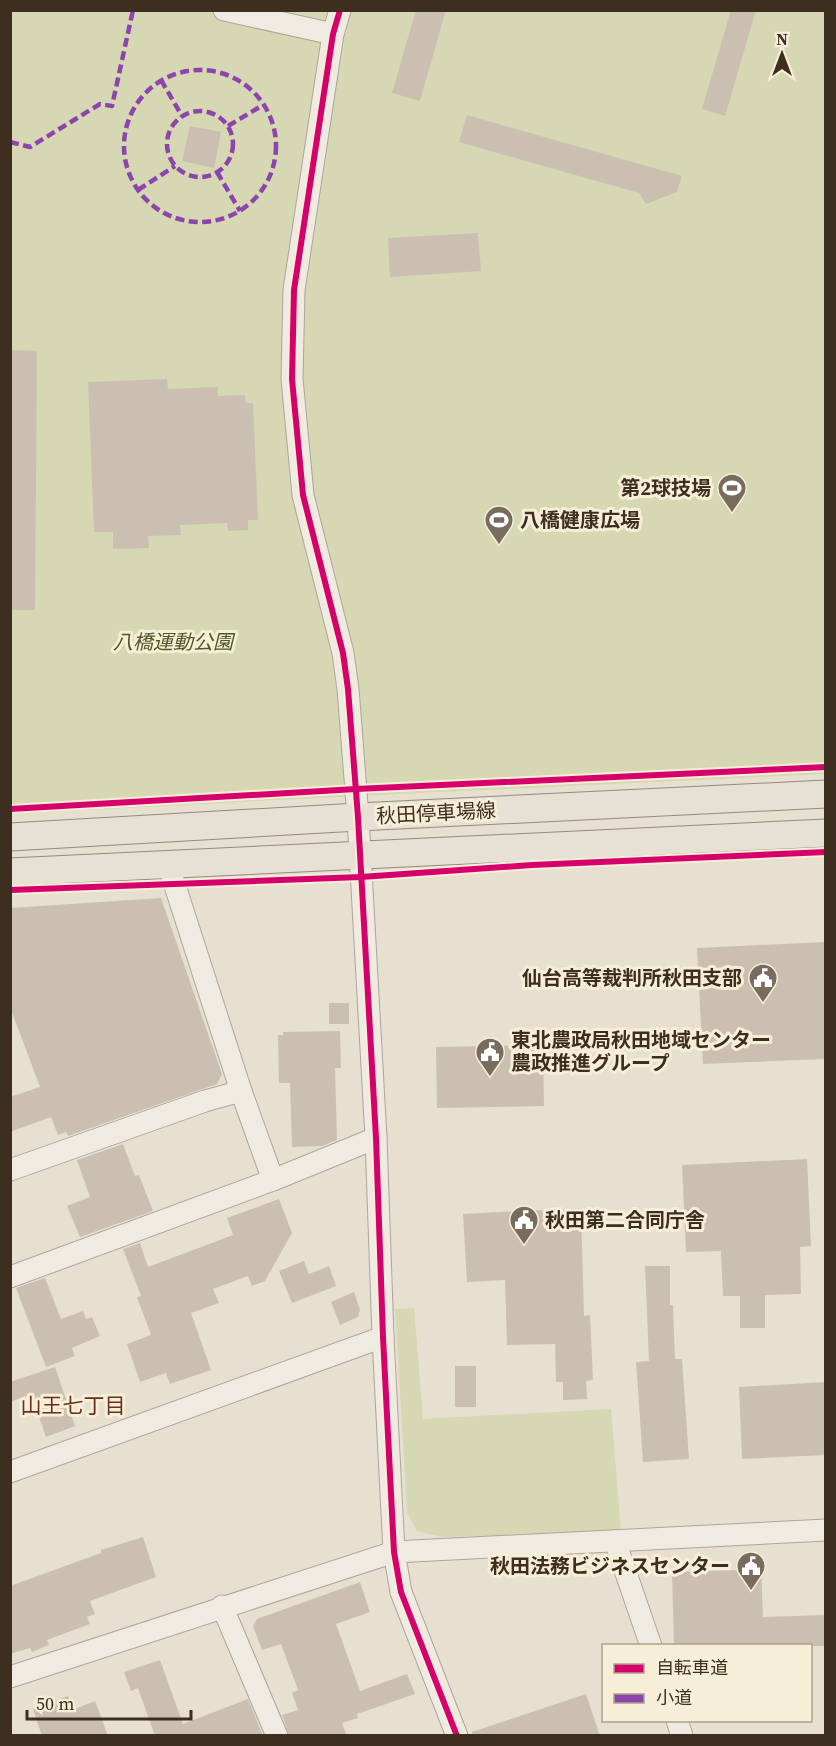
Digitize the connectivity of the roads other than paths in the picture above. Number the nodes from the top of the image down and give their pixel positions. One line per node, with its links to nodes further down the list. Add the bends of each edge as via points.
1 (224, 10): 3 (street)
2 (340, 10): 3 (street)
3 (333, 34): 5 (street, via 294,290 292,379 303,495 344,652)
4 (825, 794): 5 (main road, 秋田停車場線)
5 (358, 817): 7 (main road, 秋田停車場線); 8 (street)
6 (825, 833): 8 (main road, 秋田停車場線)
7 (10, 837)
8 (360, 855): 9 (main road, 秋田停車場線); 12 (street)
9 (168, 864): 10 (main road, 秋田停車場線); 11 (street)
10 (10, 872)
11 (241, 1091): 13 (street); 14 (street)
12 (376, 1137): 14 (street); 16 (street)
13 (10, 1170)
14 (273, 1180): 15 (street)
15 (10, 1277)
16 (383, 1337): 17 (street); 20 (street)
17 (10, 1472)
18 (825, 1530): 19 (street)
19 (615, 1541): 20 (street); 22 (street)
20 (394, 1552): 21 (street); 25 (street, via 401,1592)
21 (222, 1606): 23 (street); 24 (street)
22 (650, 1644)
23 (10, 1677)
24 (276, 1735)
25 (457, 1736)

